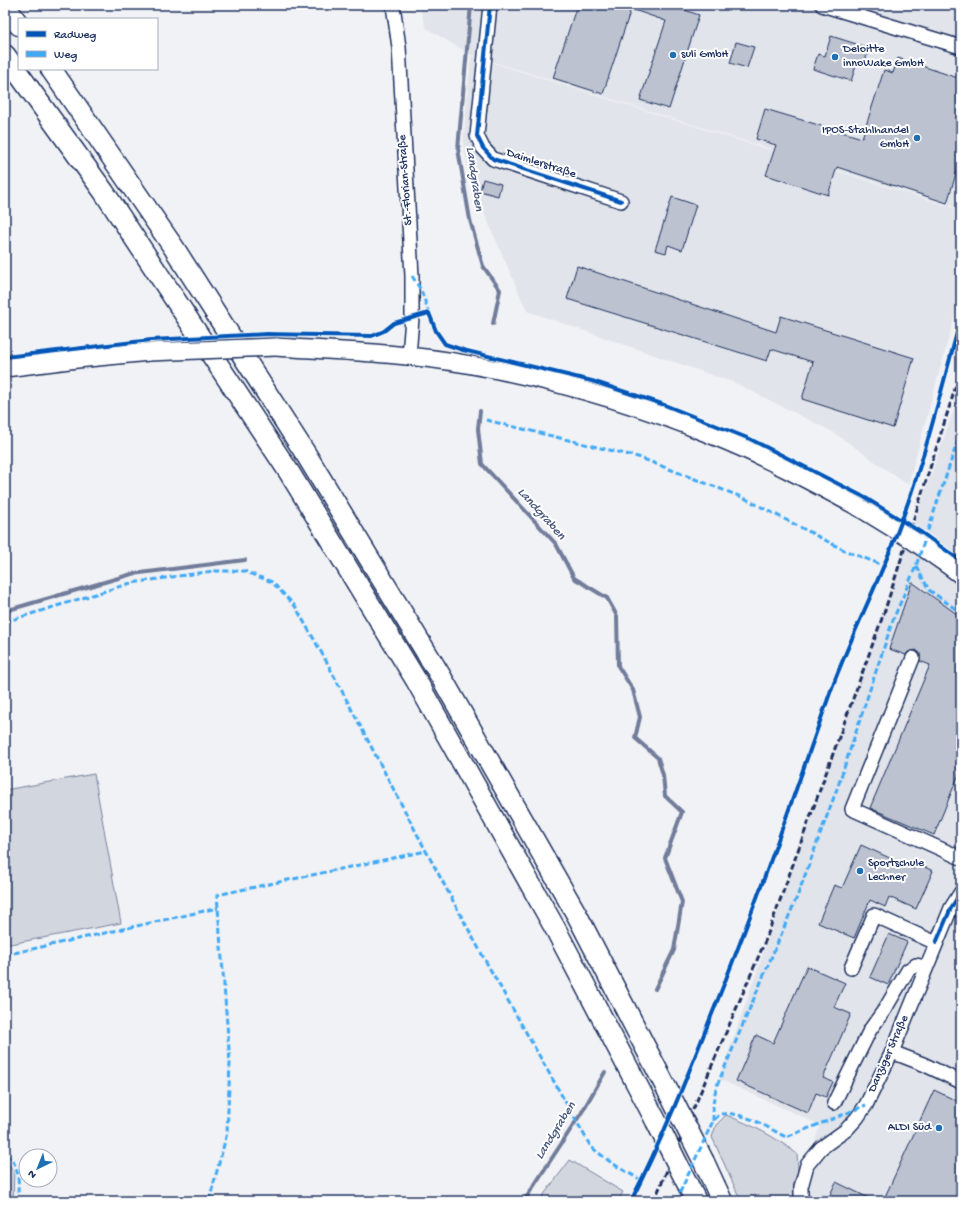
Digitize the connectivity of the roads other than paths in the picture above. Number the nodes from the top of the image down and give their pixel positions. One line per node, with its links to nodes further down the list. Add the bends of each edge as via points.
1 (393, 5): 10 (street, St.-Florian-Straße, via 398,47 412,276)
2 (490, 5): 9 (street, Daimlerstraße, via 477,136 483,148 493,160)
3 (822, 5): 6 (street)
4 (5, 6): 5 (highway)
5 (18, 24)
6 (961, 47)
7 (5, 56): 22 (highway, bridge, via 104,192 293,478 416,680 556,930)
8 (52, 70): 23 (highway, bridge, via 174,248 307,456 435,668 577,915)
9 (621, 201)
10 (409, 356): 11 (main road, bridge, via 276,347 149,352); 12 (main road, bridge, via 466,364 564,385 658,414 715,436 769,460 860,508 912,540)
11 (5, 368)
12 (961, 575)
13 (914, 658): 14 (street, via 852,809)
14 (961, 858)
15 (961, 892): 16 (street, Danziger Straße)
16 (936, 943): 17 (street, Danziger Straße); 18 (street, via 874,915)
17 (926, 967): 19 (street, Danziger Straße); 21 (street, via 916,965 908,970 870,1030)
18 (851, 968)
19 (892, 1052): 20 (street); 24 (street, Danziger Straße, via 857,1118 846,1130 821,1148 808,1165 801,1187)
20 (961, 1082)
21 (834, 1103)
22 (693, 1195)
23 (722, 1201)
24 (801, 1201)

